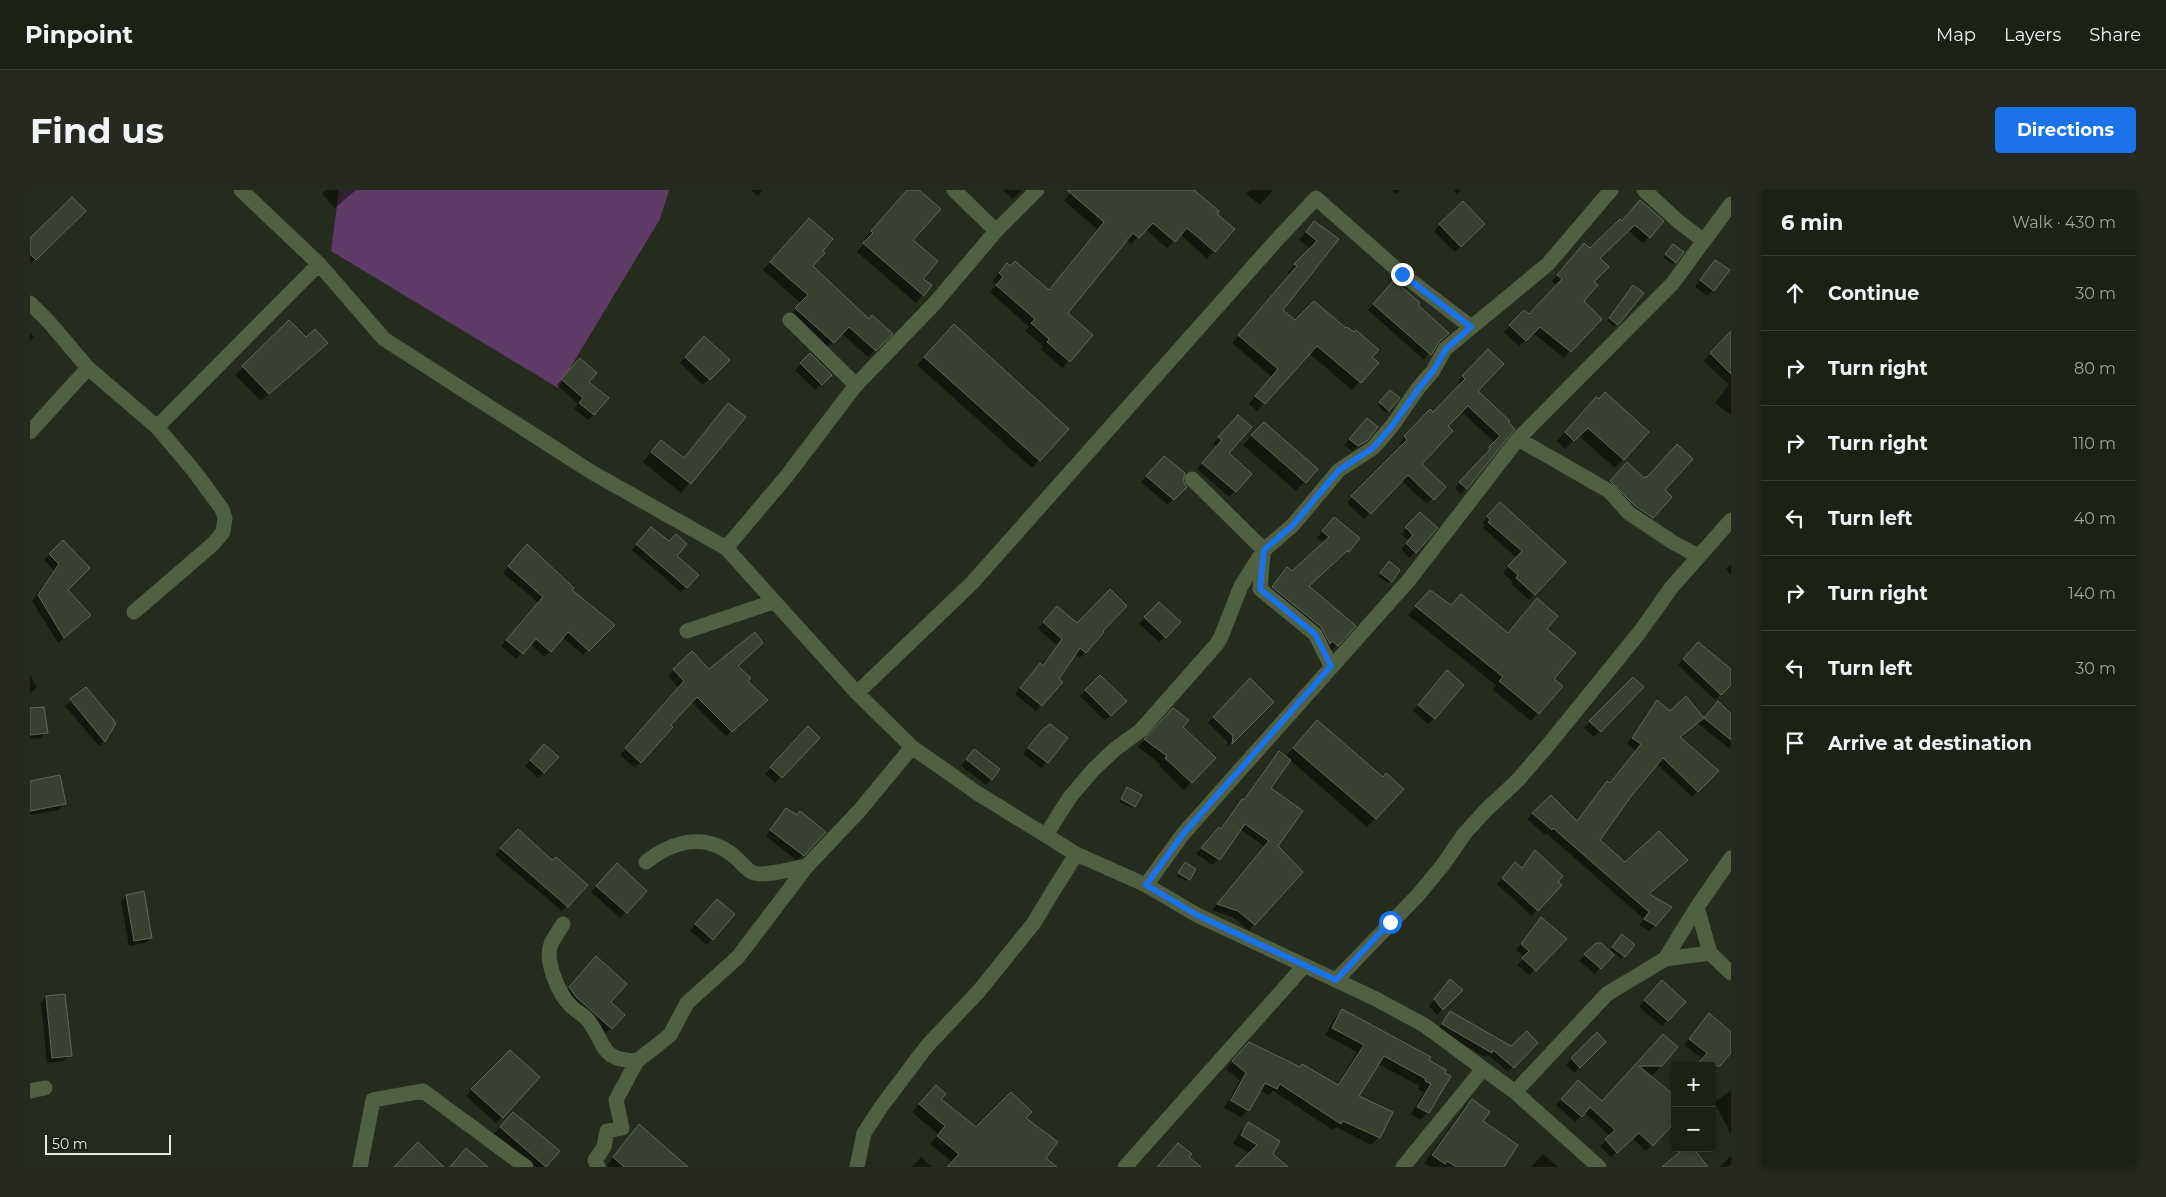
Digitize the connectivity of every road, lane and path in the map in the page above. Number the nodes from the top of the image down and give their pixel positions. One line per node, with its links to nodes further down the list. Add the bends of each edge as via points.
1 (241, 190): 9 (street)
2 (954, 190): 7 (street)
3 (1037, 190): 7 (street)
4 (1611, 190): 12 (street, via 1548,264)
5 (1644, 190): 8 (street)
6 (1731, 204): 8 (street)
7 (996, 231): 14 (street, via 935,303)
8 (1704, 241): 17 (street, via 1672,284)
9 (319, 264): 15 (street); 20 (street, via 384,339 593,473)
10 (30, 303): 13 (street)
11 (790, 320): 14 (street)
12 (1471, 327): 21 (street, via 1446,349 1433,371 1373,448 1339,470 1293,525); 27 (street, via 1402,274 1316,198 972,583)
13 (88, 368): 15 (street); 16 (street)
14 (856, 385): 20 (street, via 786,477)
15 (157, 427): 24 (street, via 194,471 225,518 223,532 213,544)
16 (30, 432)
17 (1518, 439): 22 (street, via 1609,491 1629,513); 26 (street, via 1409,580)
18 (1192, 479): 21 (street)
19 (1731, 520): 22 (street)
20 (726, 548): 23 (street)
21 (1264, 550): 26 (street, via 1260,589 1315,634); 29 (street, via 1241,586 1216,645 1141,730 1093,770 1070,797)
22 (1698, 556): 41 (street, via 1543,751 1486,810 1418,894)
23 (773, 602): 25 (street); 27 (street)
24 (134, 612)
25 (687, 630)
26 (1331, 666): 34 (street, via 1183,834)
27 (857, 693): 28 (street)
28 (912, 747): 29 (street, via 977,793); 33 (street, via 860,810)
29 (1046, 835): 30 (street)
30 (1076, 854): 34 (street); 48 (street, via 1033,924 901,1079 864,1134)
31 (1731, 858): 35 (street)
32 (646, 862): 33 (street, via 662,849 681,843 704,842 724,849 752,873)
33 (807, 866): 42 (street, via 738,957 687,1004 670,1034)
34 (1146, 885): 39 (street, via 1197,915)
35 (1696, 907): 37 (street); 38 (street)
36 (563, 924): 42 (street, via 550,946 551,968 566,1001 586,1017 611,1057)
37 (1710, 953): 38 (street); 40 (street)
38 (1665, 959): 44 (street, via 1607,994)
39 (1304, 966): 41 (street); 49 (street)
40 (1731, 973)
41 (1336, 980): 43 (street, via 1424,1025)
42 (637, 1061): 47 (street, via 616,1100 622,1128 607,1131 604,1147 595,1160)
43 (1483, 1069): 44 (street); 50 (street)
44 (1515, 1092): 51 (street)
45 (360, 1167): 46 (street, via 373,1100 423,1090)
46 (526, 1167)
47 (598, 1167)
48 (857, 1167)
49 (1126, 1167)
50 (1403, 1167)
51 (1599, 1167)

